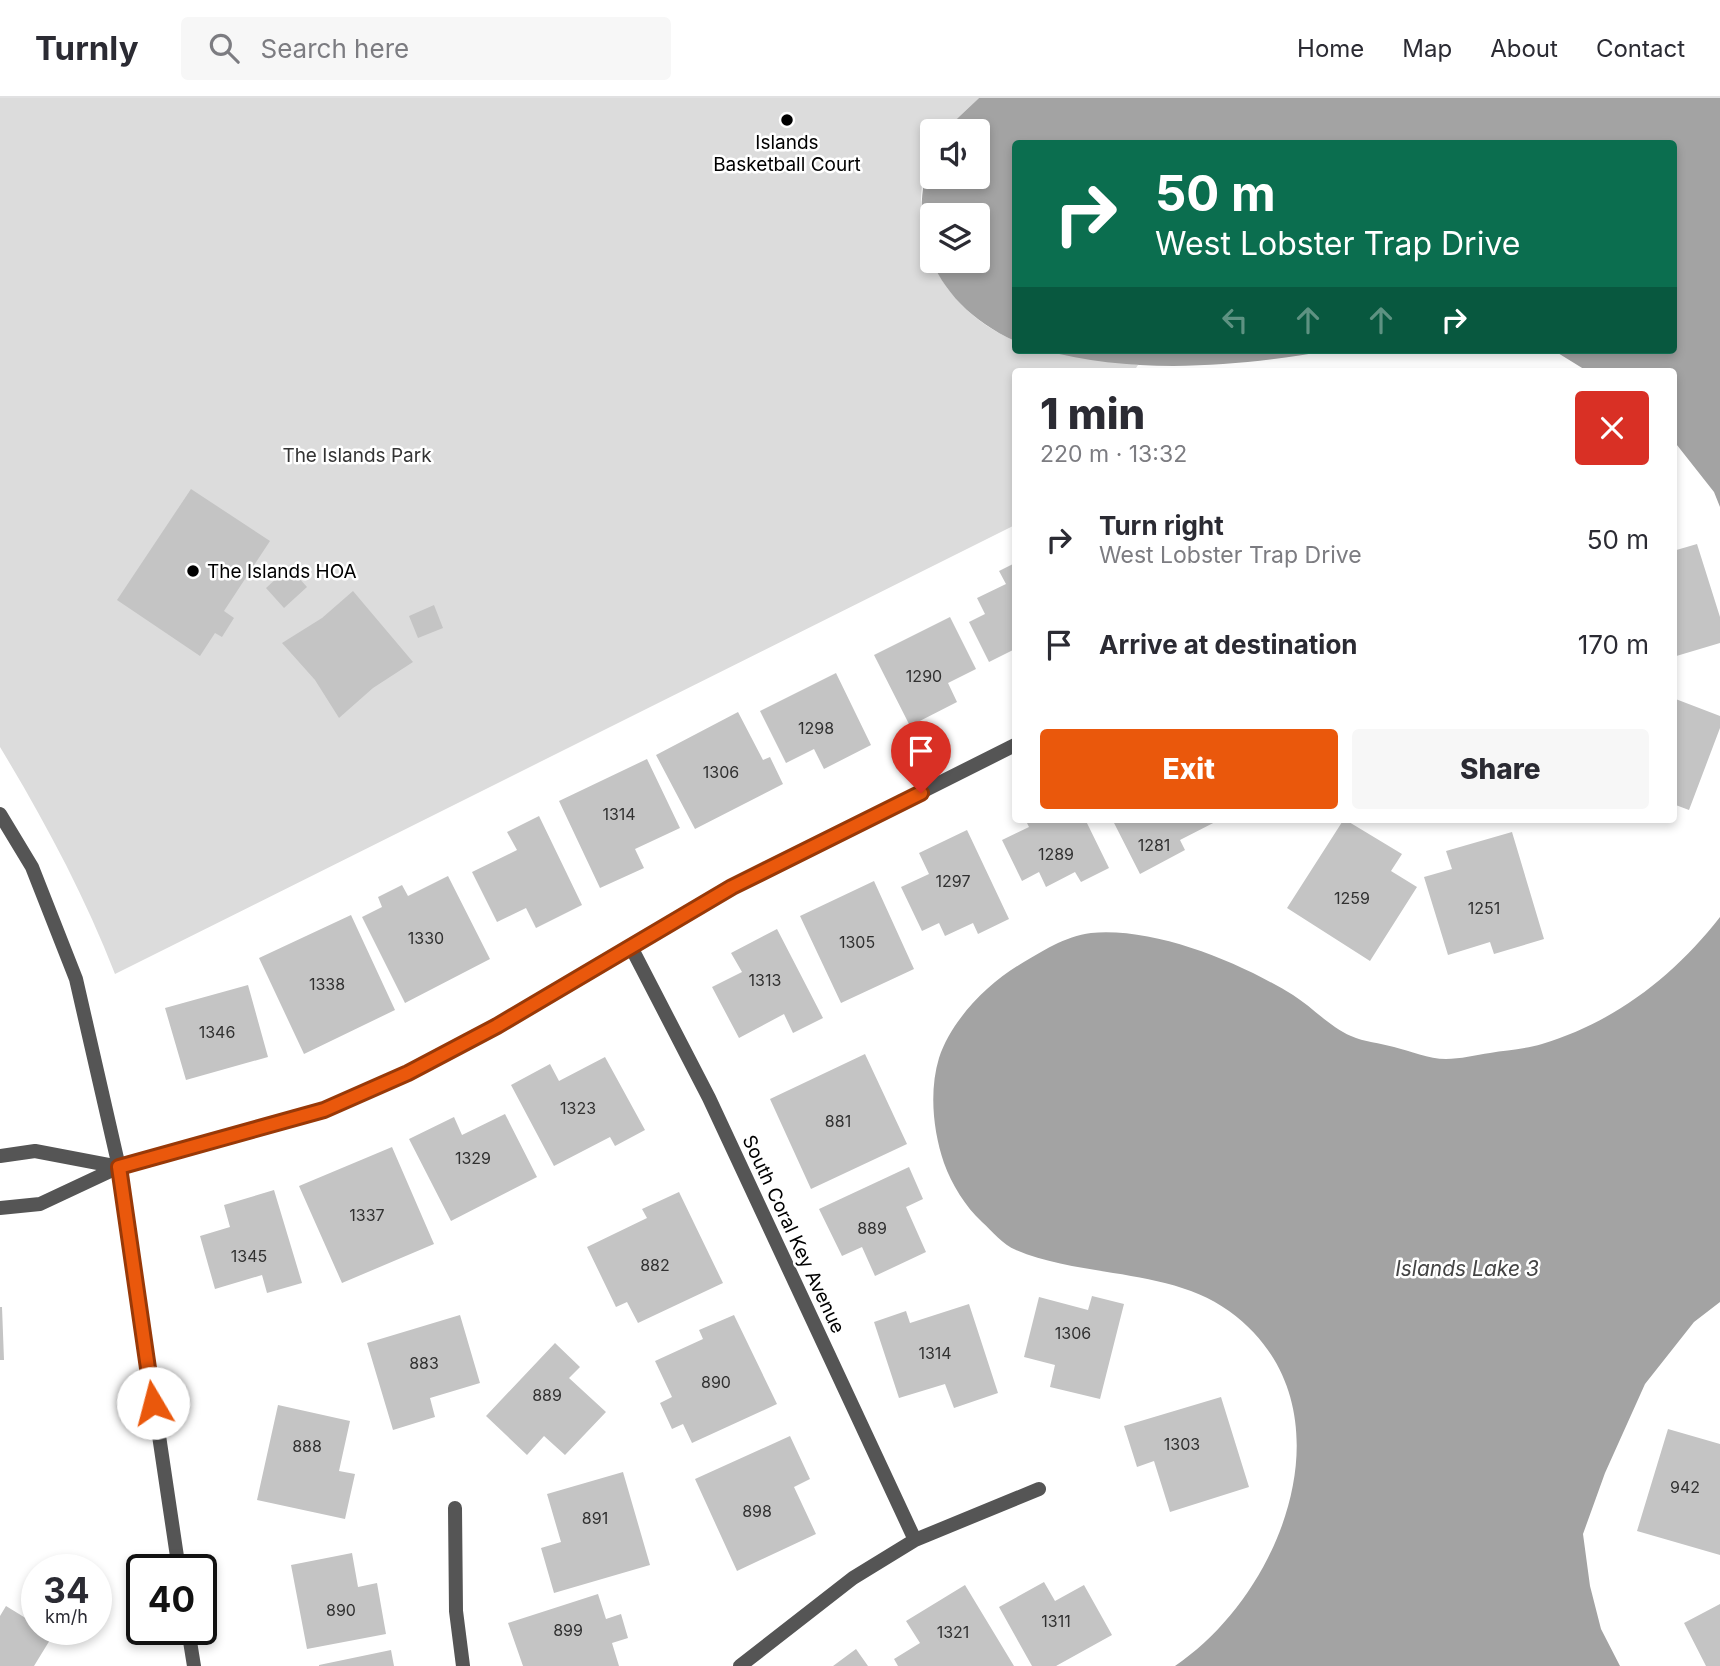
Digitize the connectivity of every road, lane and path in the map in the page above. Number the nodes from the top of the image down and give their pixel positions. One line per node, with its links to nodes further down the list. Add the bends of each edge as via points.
1 (1012, 747): 3 (street, via 732,887)
2 (0, 814): 5 (street, via 32,867 76,979)
3 (631, 947): 5 (street, via 408,1073 324,1110); 9 (street, South Coral Key Avenue, via 709,1098)
4 (0, 1156): 5 (street, via 35,1151)
5 (119, 1167): 6 (street, via 40,1204); 10 (street)
6 (0, 1208)
7 (1039, 1489): 9 (street)
8 (455, 1508): 13 (street, via 456,1611)
9 (915, 1540): 14 (street, via 853,1578)
10 (177, 1554)
11 (191, 1645): 12 (street)
12 (194, 1666)
13 (463, 1666)
14 (740, 1666)

